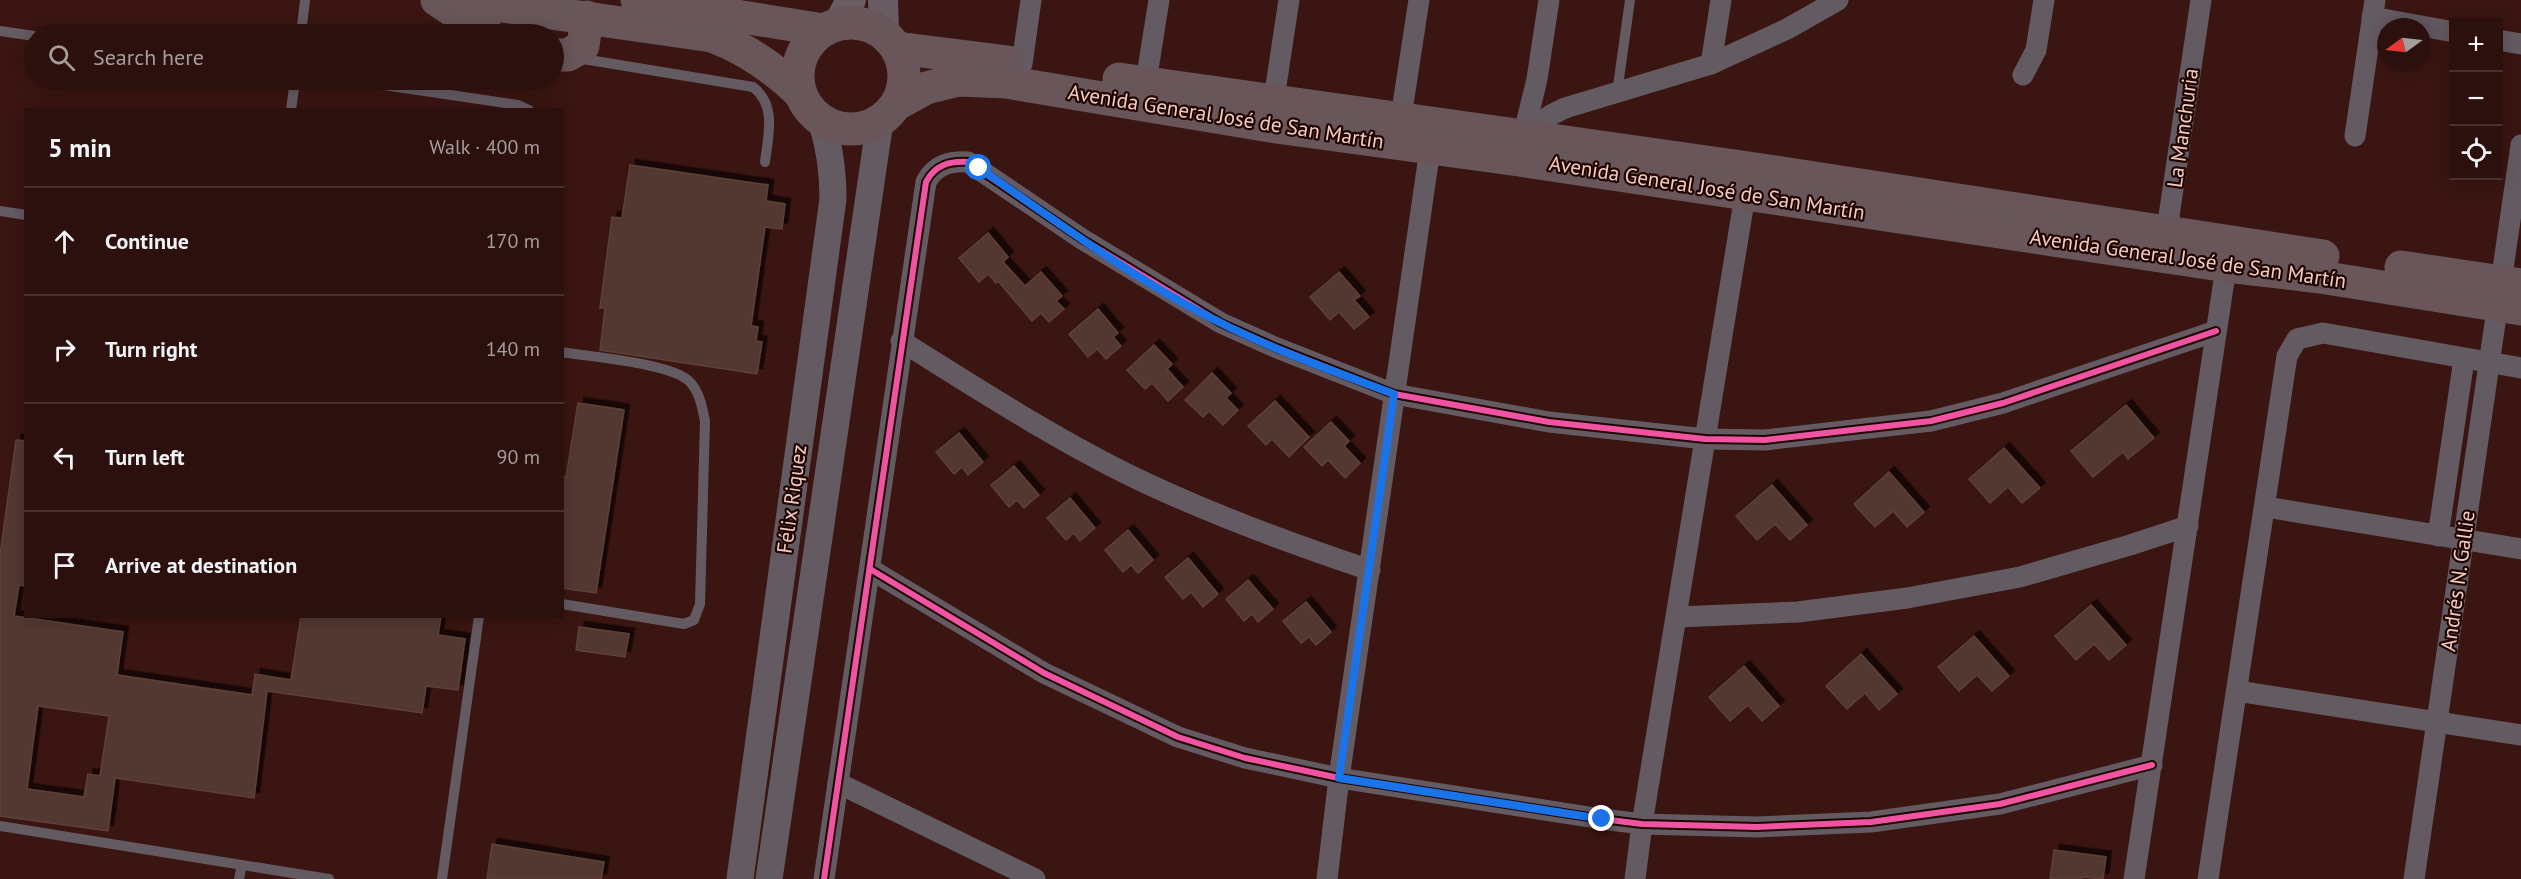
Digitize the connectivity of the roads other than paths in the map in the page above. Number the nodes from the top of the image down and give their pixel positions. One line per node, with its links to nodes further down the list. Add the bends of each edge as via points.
1 (305, 0): 18 (lane)
2 (437, 0): 19 (highway)
3 (460, 0): 20 (highway)
4 (637, 0): 17 (highway, Avenida General José de San Martín)
5 (883, 0): 25 (main road)
6 (1031, 0): 28 (street)
7 (1159, 0): 35 (street)
8 (1289, 0): 39 (street)
9 (1419, 0): 41 (street)
10 (1549, 0): 44 (street)
11 (1630, 0): 34 (lane)
12 (1721, 0): 29 (street)
13 (1838, 0): 29 (street)
14 (2044, 0): 30 (street, via 2037,50)
15 (2201, 0): 50 (street, La Manchuria)
16 (2373, 8): 22 (street); 42 (street)
17 (838, 18): 25 (highway, Avenida General José de San Martín, via 870,25); 33 (highway, via 809,42 801,58)
18 (302, 24)
19 (473, 24)
20 (532, 24)
21 (0, 31): 23 (lane)
22 (2449, 31)
23 (24, 35)
24 (577, 39): 33 (highway, via 712,36 736,45 774,69); 46 (lane, via 753,87 768,109)
25 (890, 40): 28 (highway, Avenida General José de San Martín); 38 (highway, via 903,61 905,76 903,91)
26 (2503, 41): 27 (street)
27 (2521, 44)
28 (1022, 64): 35 (highway, Avenida General José de San Martín)
29 (1711, 64): 34 (street)
30 (2023, 75)
31 (294, 90): 36 (lane)
32 (417, 90): 37 (lane)
33 (800, 93): 40 (highway)
34 (1617, 93): 44 (street, via 1558,111)
35 (1144, 94): 38 (highway, Avenida General José de San Martín, via 958,80 926,88); 39 (highway, Avenida General José de San Martín)
36 (291, 108)
37 (525, 108)
38 (889, 113): 40 (highway, Avenida General José de San Martín, via 854,129 837,128); 84 (street, Félix Riquez)
39 (1272, 113): 41 (highway, Avenida General José de San Martín)
40 (821, 120): 83 (street, Félix Riquez, via 833,169 833,199)
41 (1399, 131): 44 (highway, Avenida General José de San Martín); 45 (highway, Avenida General José de San Martín)
42 (2355, 136)
43 (2521, 145): 52 (street, Andrés N. Gallie)
44 (1521, 148): 45 (highway, Avenida General José de San Martín, via 1471,153); 47 (highway, Avenida General José de San Martín)
45 (1430, 149): 59 (street)
46 (765, 162)
47 (1747, 181): 50 (highway, Avenida General José de San Martín); 60 (street)
48 (0, 211): 49 (lane)
49 (24, 215)
50 (2165, 243): 51 (highway, Avenida General José de San Martín)
51 (2228, 254): 52 (highway, Avenida General José de San Martín, via 2320,277); 53 (street)
52 (2510, 296): 57 (street, Andrés N. Gallie)
53 (2216, 331): 60 (street, via 2003,403 1931,421 1765,440); 62 (street)
54 (901, 341): 59 (street, via 926,182 941,166 953,161 968,162 1082,239 1221,323); 66 (street); 67 (street, via 1054,435 1125,473 1213,514)
55 (564, 352): 68 (lane, via 670,369 690,381 700,397 705,421 700,604 694,620 684,624)
56 (2464, 359): 57 (street); 61 (street, via 2323,333 2297,339 2288,356); 63 (street)
57 (2490, 363): 58 (street); 64 (street, Andrés N. Gallie)
58 (2521, 368)
59 (1394, 394): 60 (street, via 1549,422); 67 (street)
60 (1705, 439): 69 (street)
61 (2266, 507): 63 (street); 71 (street)
62 (2188, 526): 69 (street, via 2020,577 1907,598 1798,612); 74 (street)
63 (2438, 536): 64 (street)
64 (2464, 540): 65 (street); 72 (street, Andrés N. Gallie)
65 (2521, 549)
66 (870, 569): 75 (street, via 1044,673 1178,736 1245,758); 76 (street)
67 (1370, 570): 75 (street)
68 (564, 604)
69 (1677, 616): 77 (street)
70 (479, 618): 82 (lane)
71 (2237, 691): 72 (street); 90 (street)
72 (2437, 722): 73 (street); 91 (street, Andrés N. Gallie)
73 (2521, 735)
74 (2152, 765): 77 (street, via 2000,804 1871,822 1757,826); 89 (street)
75 (1339, 778): 77 (street); 87 (street)
76 (838, 783): 85 (street); 86 (street)
77 (1642, 824): 88 (street)
78 (0, 826): 79 (lane)
79 (242, 865): 80 (lane); 81 (lane)
80 (239, 879)
81 (329, 879)
82 (442, 879)
83 (740, 879)
84 (769, 879)
85 (824, 879)
86 (1035, 879)
87 (1327, 879)
88 (1635, 879)
89 (2134, 879)
90 (2208, 879)
91 (2414, 879)

